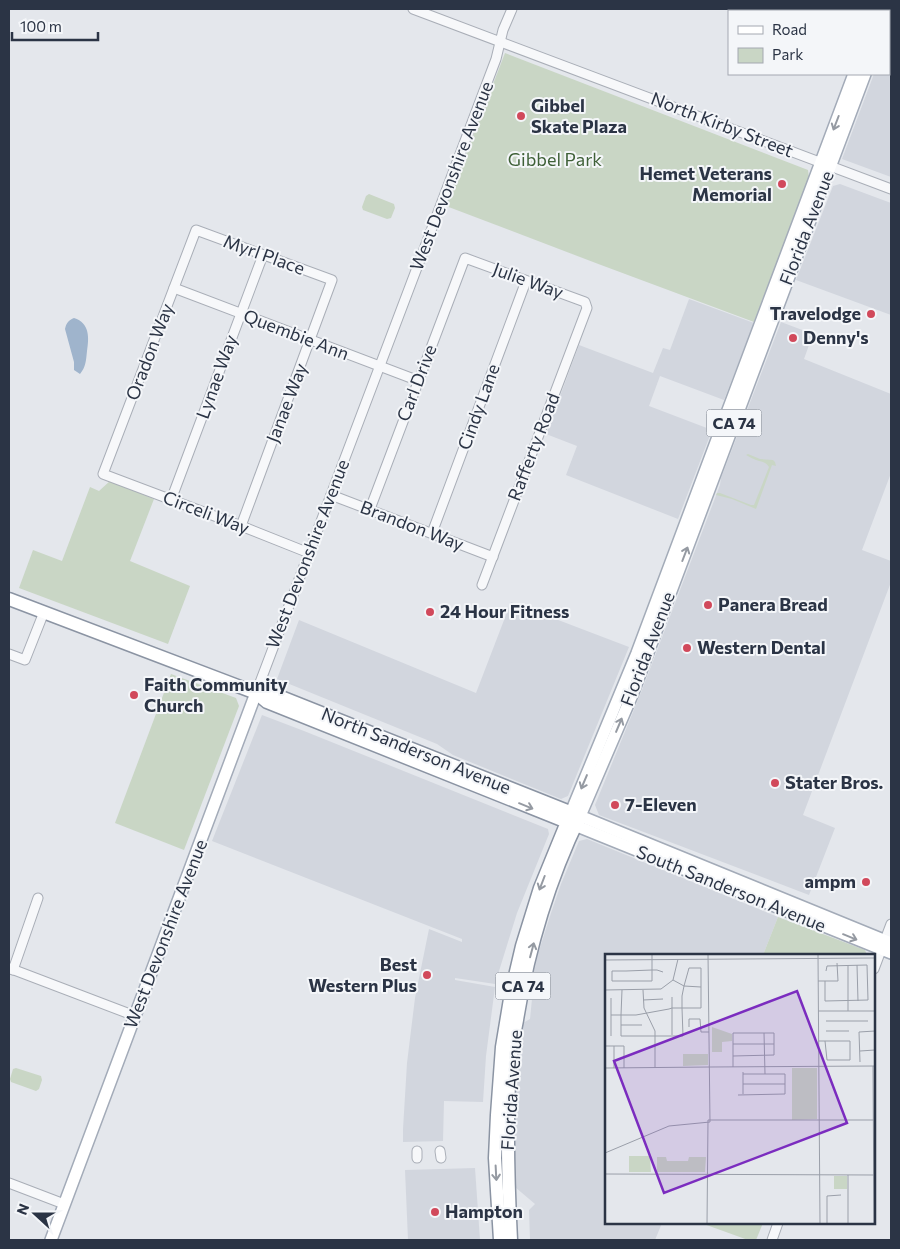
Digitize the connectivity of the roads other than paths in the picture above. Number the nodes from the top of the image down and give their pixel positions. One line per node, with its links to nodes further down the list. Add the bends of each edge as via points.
1 (413, 9): 3 (street, North Kirby Street)
2 (512, 9): 3 (street, West Devonshire Avenue)
3 (500, 42): 8 (street, North Kirby Street); 20 (street, West Devonshire Avenue)
4 (854, 75): 8 (main road, Florida Avenue, one-way to 8)
5 (861, 75): 7 (main road)
6 (865, 75): 7 (main road, Florida Avenue / CA 74)
7 (859, 90): 8 (main road, Florida Avenue / CA 74)
8 (826, 164): 9 (street, North Kirby Street); 18 (main road, Florida Avenue); 21 (main road, Florida Avenue / CA 74)
9 (891, 189)
10 (196, 230): 11 (street, Myrl Place); 15 (street, Oradon Way)
11 (263, 255): 13 (street, Myrl Place); 17 (street, Lynae Way)
12 (465, 258): 14 (street, Julie Way); 22 (street, Carl Drive)
13 (332, 280): 19 (street, Janae Way)
14 (526, 280): 16 (street, Julie Way, via 585,302); 30 (street, Cindy Lane)
15 (174, 288): 17 (street, Quembie Ann); 25 (street, Oradon Way)
16 (587, 308): 32 (street, Rafferty Road)
17 (240, 314): 19 (street, Quembie Ann); 27 (street, Lynae Way)
18 (757, 333): 21 (main road, via 760,338 752,363); 23 (main road, Florida Avenue)
19 (310, 340): 20 (street, Quembie Ann); 29 (street, Janae Way)
20 (380, 366): 22 (street, Quembie Ann); 26 (street, West Devonshire Avenue)
21 (754, 370): 24 (main road, Florida Avenue / CA 74)
22 (418, 381): 28 (street, Carl Drive)
23 (738, 384): 24 (main road, via 742,388 730,421); 41 (main road, Florida Avenue, one-way to 41)
24 (731, 431): 41 (main road, Florida Avenue / CA 74, one-way to 24, via 632,695)
25 (103, 474): 27 (street, Circeli Way)
26 (331, 495): 28 (street, Brandon Way); 31 (street, West Devonshire Avenue)
27 (171, 500): 29 (street, Circeli Way)
28 (370, 509): 30 (street, Brandon Way)
29 (241, 526): 31 (street, Circeli Way)
30 (432, 533): 32 (street, Brandon Way)
31 (309, 553): 37 (street, West Devonshire Avenue)
32 (493, 557): 33 (street, Rafferty Road)
33 (482, 585)
34 (9, 599): 35 (highway, North Sanderson Avenue)
35 (44, 612): 36 (street, via 25,660); 37 (highway, North Sanderson Avenue)
36 (9, 654)
37 (256, 692): 38 (highway, North Sanderson Avenue, via 267,702); 39 (highway, North Sanderson Avenue, via 271,693); 51 (main road, West Devonshire Avenue)
38 (457, 778): 39 (highway, via 455,774); 40 (highway, via 493,788); 41 (highway, North Sanderson Avenue, one-way to 41)
39 (485, 778): 40 (highway, North Sanderson Avenue)
40 (498, 783): 41 (highway, North Sanderson Avenue)
41 (573, 819): 42 (main road, South Sanderson Avenue); 42 (main road, South Sanderson Avenue, via 653,857); 50 (highway, Florida Avenue, one-way to 50, via 540,888); 52 (highway, Florida Avenue / CA 74, one-way to 41, via 513,1040 529,960)
42 (706, 873): 44 (main road, South Sanderson Avenue); 45 (main road, South Sanderson Avenue)
43 (38, 898): 49 (street)
44 (799, 906): 45 (main road); 47 (main road, South Sanderson Avenue)
45 (776, 907): 47 (main road, South Sanderson Avenue, one-way to 47)
46 (891, 924): 47 (street)
47 (887, 946): 48 (street)
48 (875, 967)
49 (11, 969): 51 (street)
50 (511, 993): 52 (highway, via 516,995 506,1059); 57 (highway, Florida Avenue, one-way to 57, via 502,1047 495,1158)
51 (135, 1016): 54 (main road, West Devonshire Avenue)
52 (510, 1078): 58 (highway, Florida Avenue / CA 74, via 507,1154)
53 (9, 1183): 54 (street)
54 (64, 1204): 56 (main road, West Devonshire Avenue)
55 (778, 1224): 59 (street)
56 (51, 1240)
57 (500, 1240)
58 (511, 1240)
59 (772, 1240)

